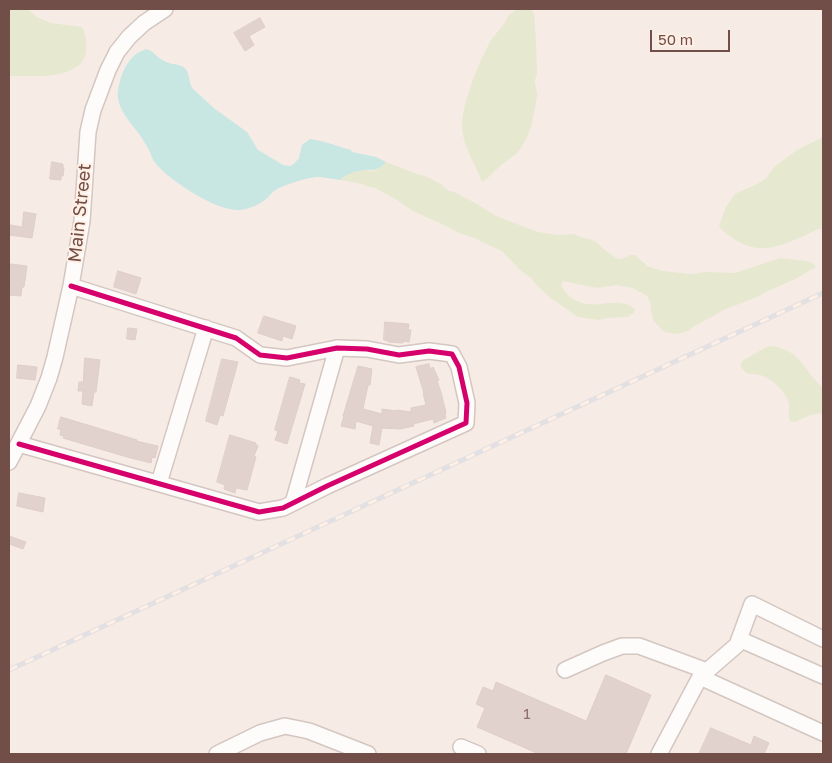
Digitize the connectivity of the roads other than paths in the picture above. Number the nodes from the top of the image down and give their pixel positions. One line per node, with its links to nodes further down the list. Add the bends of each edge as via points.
1 (165, 9): 2 (street, Main Street, via 144,22 117,52 93,110 88,132 82,221)
2 (71, 286): 3 (street); 5 (street, Main Street, via 49,378)
3 (206, 328): 4 (street, via 236,338 260,354 287,358); 7 (street)
4 (337, 348): 8 (street); 8 (street, via 399,355 429,351 452,354 459,368 467,403 466,423)
5 (19, 444): 6 (street, Main Street); 7 (street)
6 (9, 462)
7 (159, 483): 8 (street, via 259,512)
8 (293, 503)
9 (739, 639): 10 (street, via 752,604); 12 (street); 13 (street)
10 (823, 639)
11 (565, 670): 12 (street, via 622,646 638,646)
12 (703, 674): 14 (street); 19 (street)
13 (823, 676)
14 (823, 733)
15 (461, 747): 18 (street)
16 (217, 754): 17 (street, via 260,733 285,726 309,731)
17 (368, 754)
18 (478, 754)
19 (659, 754)

